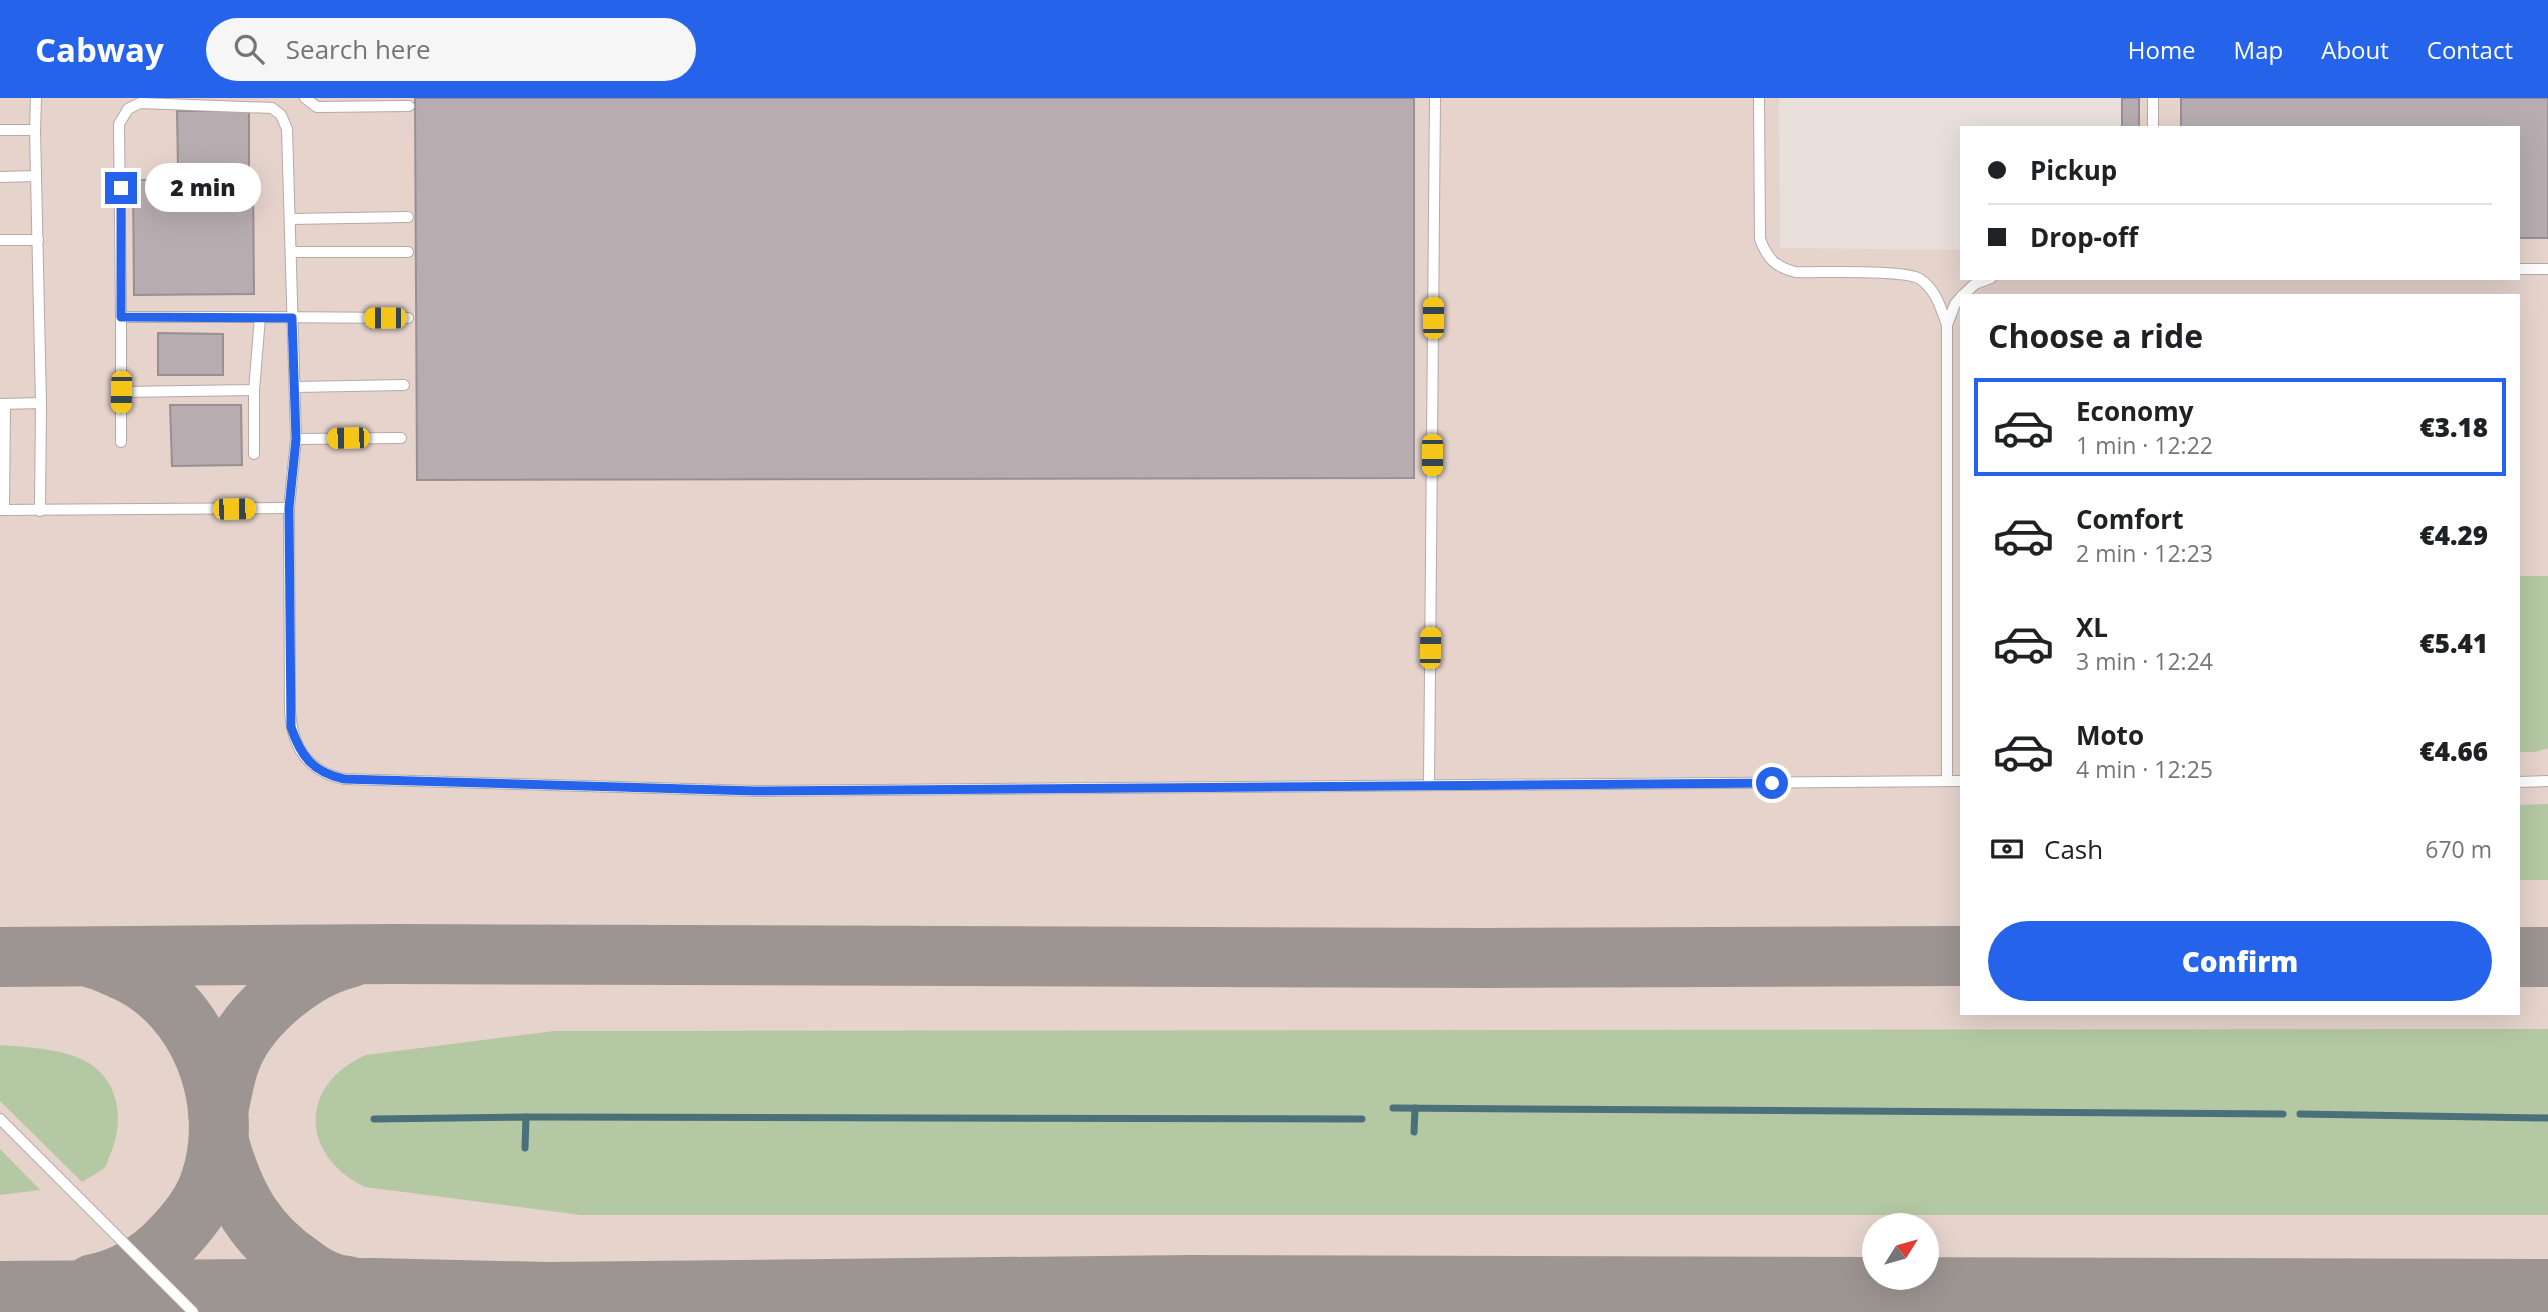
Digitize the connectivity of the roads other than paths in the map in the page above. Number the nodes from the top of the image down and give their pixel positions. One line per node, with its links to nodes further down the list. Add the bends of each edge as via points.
1 (36, 98): 9 (lane)
2 (305, 98): 6 (lane, via 317,107)
3 (1435, 98): 45 (lane)
4 (1759, 98): 27 (lane, via 1760,239 1772,262 1795,272 1913,275 1930,287)
5 (2153, 98): 7 (lane)
6 (408, 106)
7 (2153, 126)
8 (0, 130): 9 (lane)
9 (35, 130): 10 (lane)
10 (36, 176): 11 (lane); 15 (lane)
11 (0, 177)
12 (408, 217): 13 (lane)
13 (290, 219): 16 (lane); 23 (lane, via 287,129 272,108 140,103 128,109 119,124)
14 (0, 240): 15 (lane)
15 (38, 240): 32 (lane)
16 (291, 252): 17 (lane); 25 (lane)
17 (408, 252)
18 (2548, 269): 19 (lane)
19 (2520, 270)
20 (1986, 280): 21 (lane)
21 (1964, 294)
22 (1960, 298): 27 (lane)
23 (121, 317): 24 (lane); 31 (lane)
24 (260, 317): 25 (lane); 30 (lane)
25 (292, 318): 26 (lane); 29 (lane)
26 (408, 318)
27 (1947, 326): 41 (lane)
28 (404, 385): 29 (lane)
29 (295, 387): 35 (lane)
30 (254, 390): 31 (lane); 37 (lane)
31 (121, 392): 36 (lane)
32 (41, 403): 33 (lane); 40 (lane)
33 (2, 404): 39 (lane)
34 (401, 438): 35 (lane)
35 (296, 439): 38 (lane)
36 (121, 442)
37 (254, 454)
38 (289, 508): 40 (lane); 45 (lane, via 291,727 297,747 324,775 755,791)
39 (2, 510): 40 (lane)
40 (40, 511)
41 (1947, 781): 42 (lane); 45 (lane)
42 (1960, 781)
43 (2548, 781): 44 (lane)
44 (2520, 782)
45 (1429, 785)
46 (0, 1119): 47 (lane)
47 (193, 1312)

